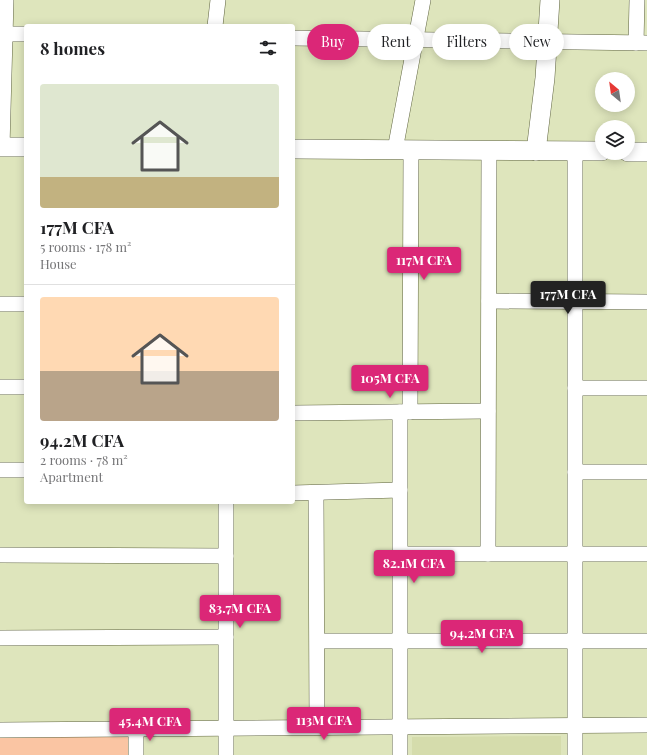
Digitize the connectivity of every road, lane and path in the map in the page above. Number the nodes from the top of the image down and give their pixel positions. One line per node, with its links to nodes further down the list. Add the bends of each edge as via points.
1 (6, 0): 9 (street)
2 (218, 0): 6 (street)
3 (423, 0): 7 (street)
4 (550, 0): 8 (street)
5 (637, 0): 16 (street)
6 (215, 24)
7 (419, 24)
8 (548, 24)
9 (5, 34): 10 (street); 19 (street)
10 (24, 34)
11 (295, 38): 12 (street)
12 (367, 39)
13 (424, 40): 14 (street)
14 (509, 41)
15 (564, 42): 16 (street)
16 (642, 43)
17 (414, 60): 22 (street)
18 (546, 60): 24 (street)
19 (1, 147): 20 (street)
20 (24, 147)
21 (295, 149): 22 (street)
22 (403, 150): 23 (street); 39 (street)
23 (489, 151): 24 (street); 29 (street)
24 (536, 151): 25 (street)
25 (575, 151): 26 (street); 30 (street)
26 (595, 151)
27 (635, 152): 28 (street)
28 (647, 152)
29 (489, 301): 30 (street); 38 (street)
30 (575, 302): 31 (street); 36 (street)
31 (647, 302)
32 (0, 304): 33 (street)
33 (24, 304)
34 (0, 387): 35 (street)
35 (24, 387)
36 (575, 388): 37 (street); 43 (street)
37 (647, 388)
38 (488, 411): 39 (street); 50 (street)
39 (405, 412): 40 (street); 45 (street)
40 (295, 413)
41 (0, 470): 42 (street)
42 (24, 470)
43 (575, 472): 44 (street); 51 (street)
44 (647, 472)
45 (400, 490): 47 (street); 49 (street)
46 (295, 493): 47 (street)
47 (316, 493): 57 (street)
48 (226, 504): 54 (street)
49 (400, 554): 50 (street); 58 (street)
50 (488, 554): 51 (street)
51 (575, 554): 52 (street); 59 (street)
52 (647, 554)
53 (0, 555): 54 (street)
54 (226, 556): 55 (street)
55 (226, 637): 56 (street); 65 (street)
56 (0, 638)
57 (318, 641): 58 (street); 63 (street)
58 (400, 641): 59 (street); 64 (street)
59 (575, 641): 60 (street); 62 (street)
60 (647, 641)
61 (647, 725): 62 (street)
62 (575, 726): 64 (street); 71 (street)
63 (318, 727): 64 (street); 65 (street)
64 (400, 727): 70 (street)
65 (226, 728): 66 (street); 69 (street)
66 (136, 729): 67 (street); 68 (street)
67 (0, 730)
68 (136, 755)
69 (226, 755)
70 (400, 755)
71 (575, 755)

